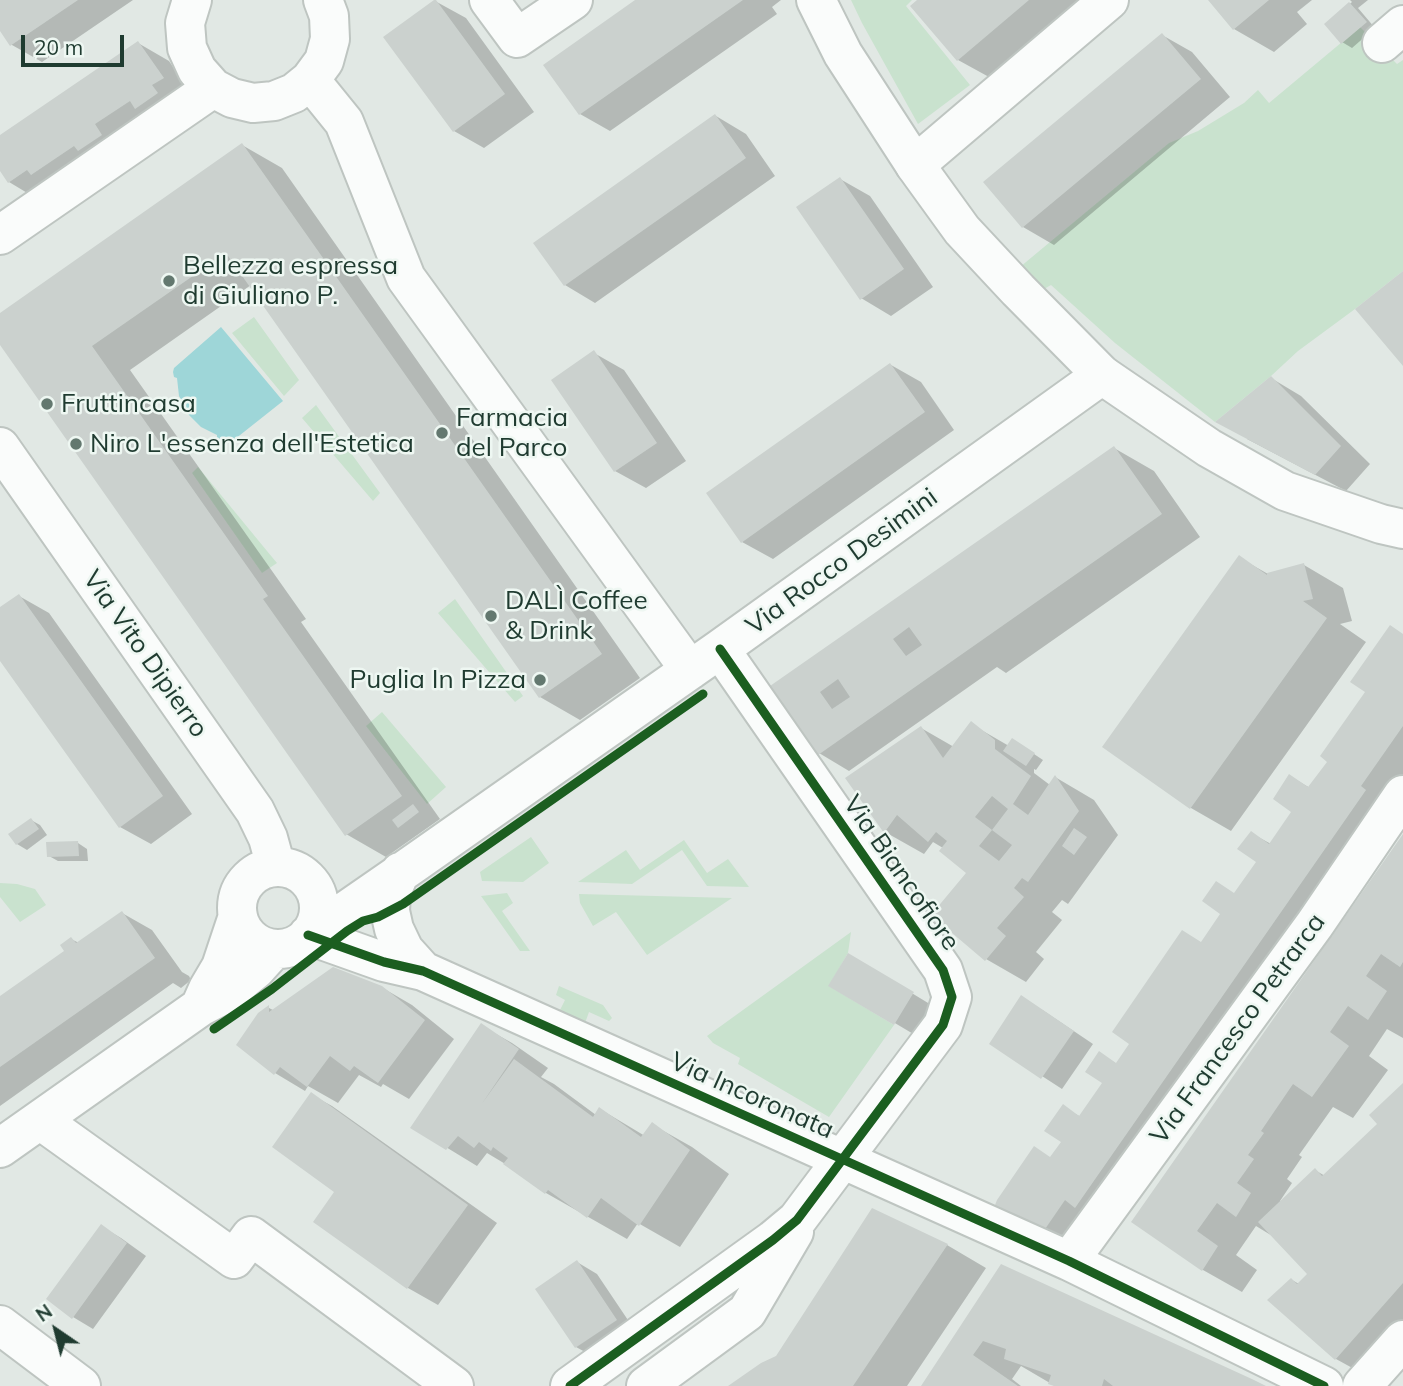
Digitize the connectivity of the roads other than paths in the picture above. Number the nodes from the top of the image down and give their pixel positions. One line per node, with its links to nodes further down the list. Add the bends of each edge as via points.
1 (192, 0): 8 (street, via 185,23 187,48 197,70)
2 (323, 0): 7 (street, via 330,39 324,61)
3 (489, 0): 4 (street, via 517,38)
4 (573, 0)
5 (816, 0): 9 (street, via 843,54)
6 (1109, 0): 9 (street)
7 (310, 80): 8 (street, via 294,93 253,103 232,99); 15 (street, via 344,122 406,278)
8 (214, 88): 10 (street)
9 (915, 164): 11 (street, via 962,230)
10 (0, 235)
11 (1102, 375): 13 (street, via 1209,448 1285,491); 14 (street, Via Rocco Desimini)
12 (0, 447): 17 (street, Via Vito Dipierro, via 255,811)
13 (1403, 529)
14 (720, 649): 15 (street, Via Rocco Desimini); 26 (street, Via Biancofiore, via 943,970 952,997 943,1025)
15 (690, 670): 18 (street, Via Rocco Desimini)
16 (1403, 795): 28 (street, Via Francesco Petrarca, via 1315,924)
17 (276, 867): 19 (street, Via Rocco Desimini, via 292,870); 20 (street, Via Rocco Desimini, via 250,879 237,902)
18 (405, 870): 19 (street, Via Rocco Desimini, via 344,884); 21 (street, Via Rocco Desimini, via 344,912); 22 (street, Via Incoronata, via 391,893 390,911 404,950)
19 (311, 884): 21 (street, via 319,906)
20 (238, 916): 21 (street, via 242,928 262,946); 23 (street, Via Rocco Desimini, via 221,967)
21 (300, 935): 22 (street, Via Incoronata); 23 (street, Via Rocco Desimini, via 227,993)
22 (423, 971): 26 (street, Via Incoronata)
23 (200, 1007): 24 (street, Via Rocco Desimini)
24 (40, 1120): 25 (street, Via Rocco Desimini); 32 (street, via 234,1259 251,1236)
25 (0, 1148)
26 (841, 1159): 27 (street, Via Biancofiore); 28 (street, Via Incoronata)
27 (797, 1220): 33 (street); 34 (street, via 793,1235 747,1312)
28 (1069, 1261): 35 (street, Via Incoronata)
29 (0, 1325): 31 (street)
30 (1403, 1340): 36 (street)
31 (81, 1386)
32 (454, 1386)
33 (570, 1386)
34 (646, 1386)
35 (1324, 1386)
36 (1362, 1386)

